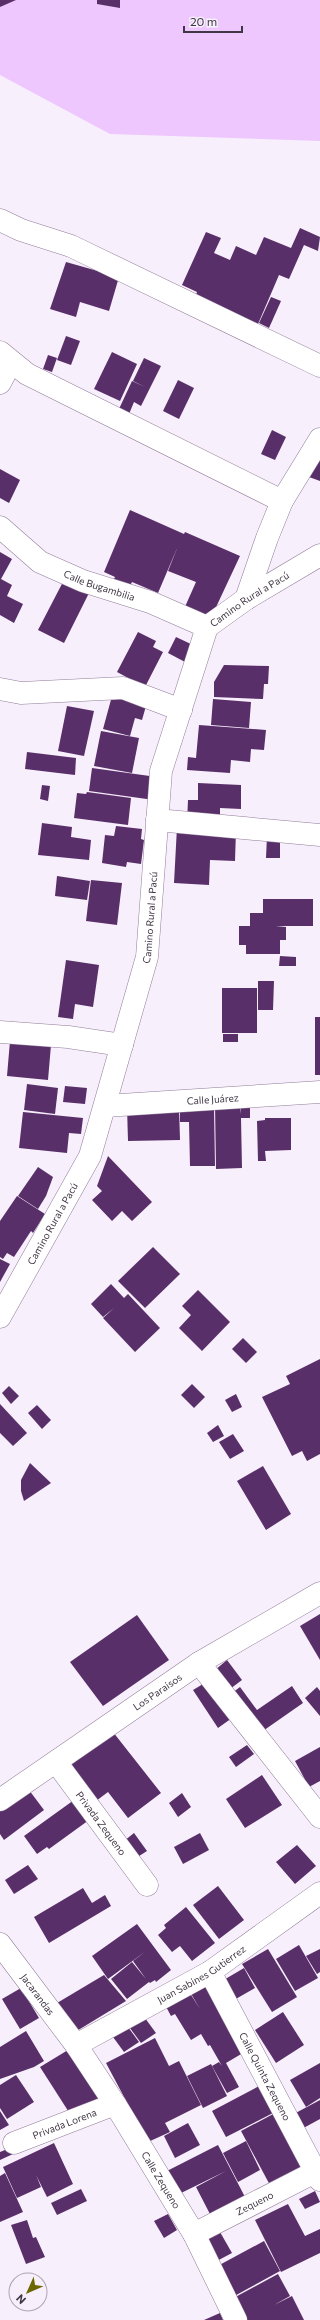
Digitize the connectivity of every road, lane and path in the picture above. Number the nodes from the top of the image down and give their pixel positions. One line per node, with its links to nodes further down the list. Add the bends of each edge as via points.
1 (0, 220): 3 (street, via 21,230 71,246)
2 (5, 357): 4 (street); 6 (street, via 27,374)
3 (320, 366)
4 (0, 382)
5 (320, 439): 6 (street)
6 (282, 501): 9 (street)
7 (0, 527): 10 (street, Calle Bugambilia, via 40,562 83,581 150,602)
8 (320, 555): 9 (street, Camino Rural a Pacú)
9 (246, 599): 10 (street, Camino Rural a Pacú)
10 (207, 628): 12 (street, Camino Rural a Pacú)
11 (0, 689): 12 (street, via 21,694 123,688)
12 (181, 710): 13 (street, Camino Rural a Pacú, via 161,771)
13 (157, 820): 14 (street); 16 (street, Camino Rural a Pacú, via 147,957)
14 (320, 835)
15 (0, 1032): 16 (street, via 68,1037)
16 (122, 1045): 18 (street, Camino Rural a Pacú)
17 (320, 1092): 18 (street, Calle Juárez)
18 (105, 1106): 19 (street, Camino Rural a Pacú, via 90,1156)
19 (0, 1317)
20 (320, 1593): 21 (street, Los Paraisos)
21 (199, 1663): 22 (street, Los Paraisos); 24 (street)
22 (56, 1762): 23 (street, Los Paraisos); 25 (street, Privada Zequeno)
23 (0, 1800)
24 (320, 1818)
25 (147, 1885)
26 (320, 1893): 28 (street, Juan Sabines Gutierrez)
27 (0, 1944): 29 (street, Jacarandas)
28 (210, 1972): 29 (street, Juan Sabines Gutierrez); 32 (street, Calle Quinta Zequeno)
29 (76, 2045): 30 (street, Calle Zequeno)
30 (115, 2104): 31 (street, Privada Lorena); 33 (street, Calle Zequeno)
31 (14, 2143)
32 (318, 2176): 33 (street, Zequeno)
33 (194, 2234): 34 (street, Calle Zequeno)
34 (236, 2320)

